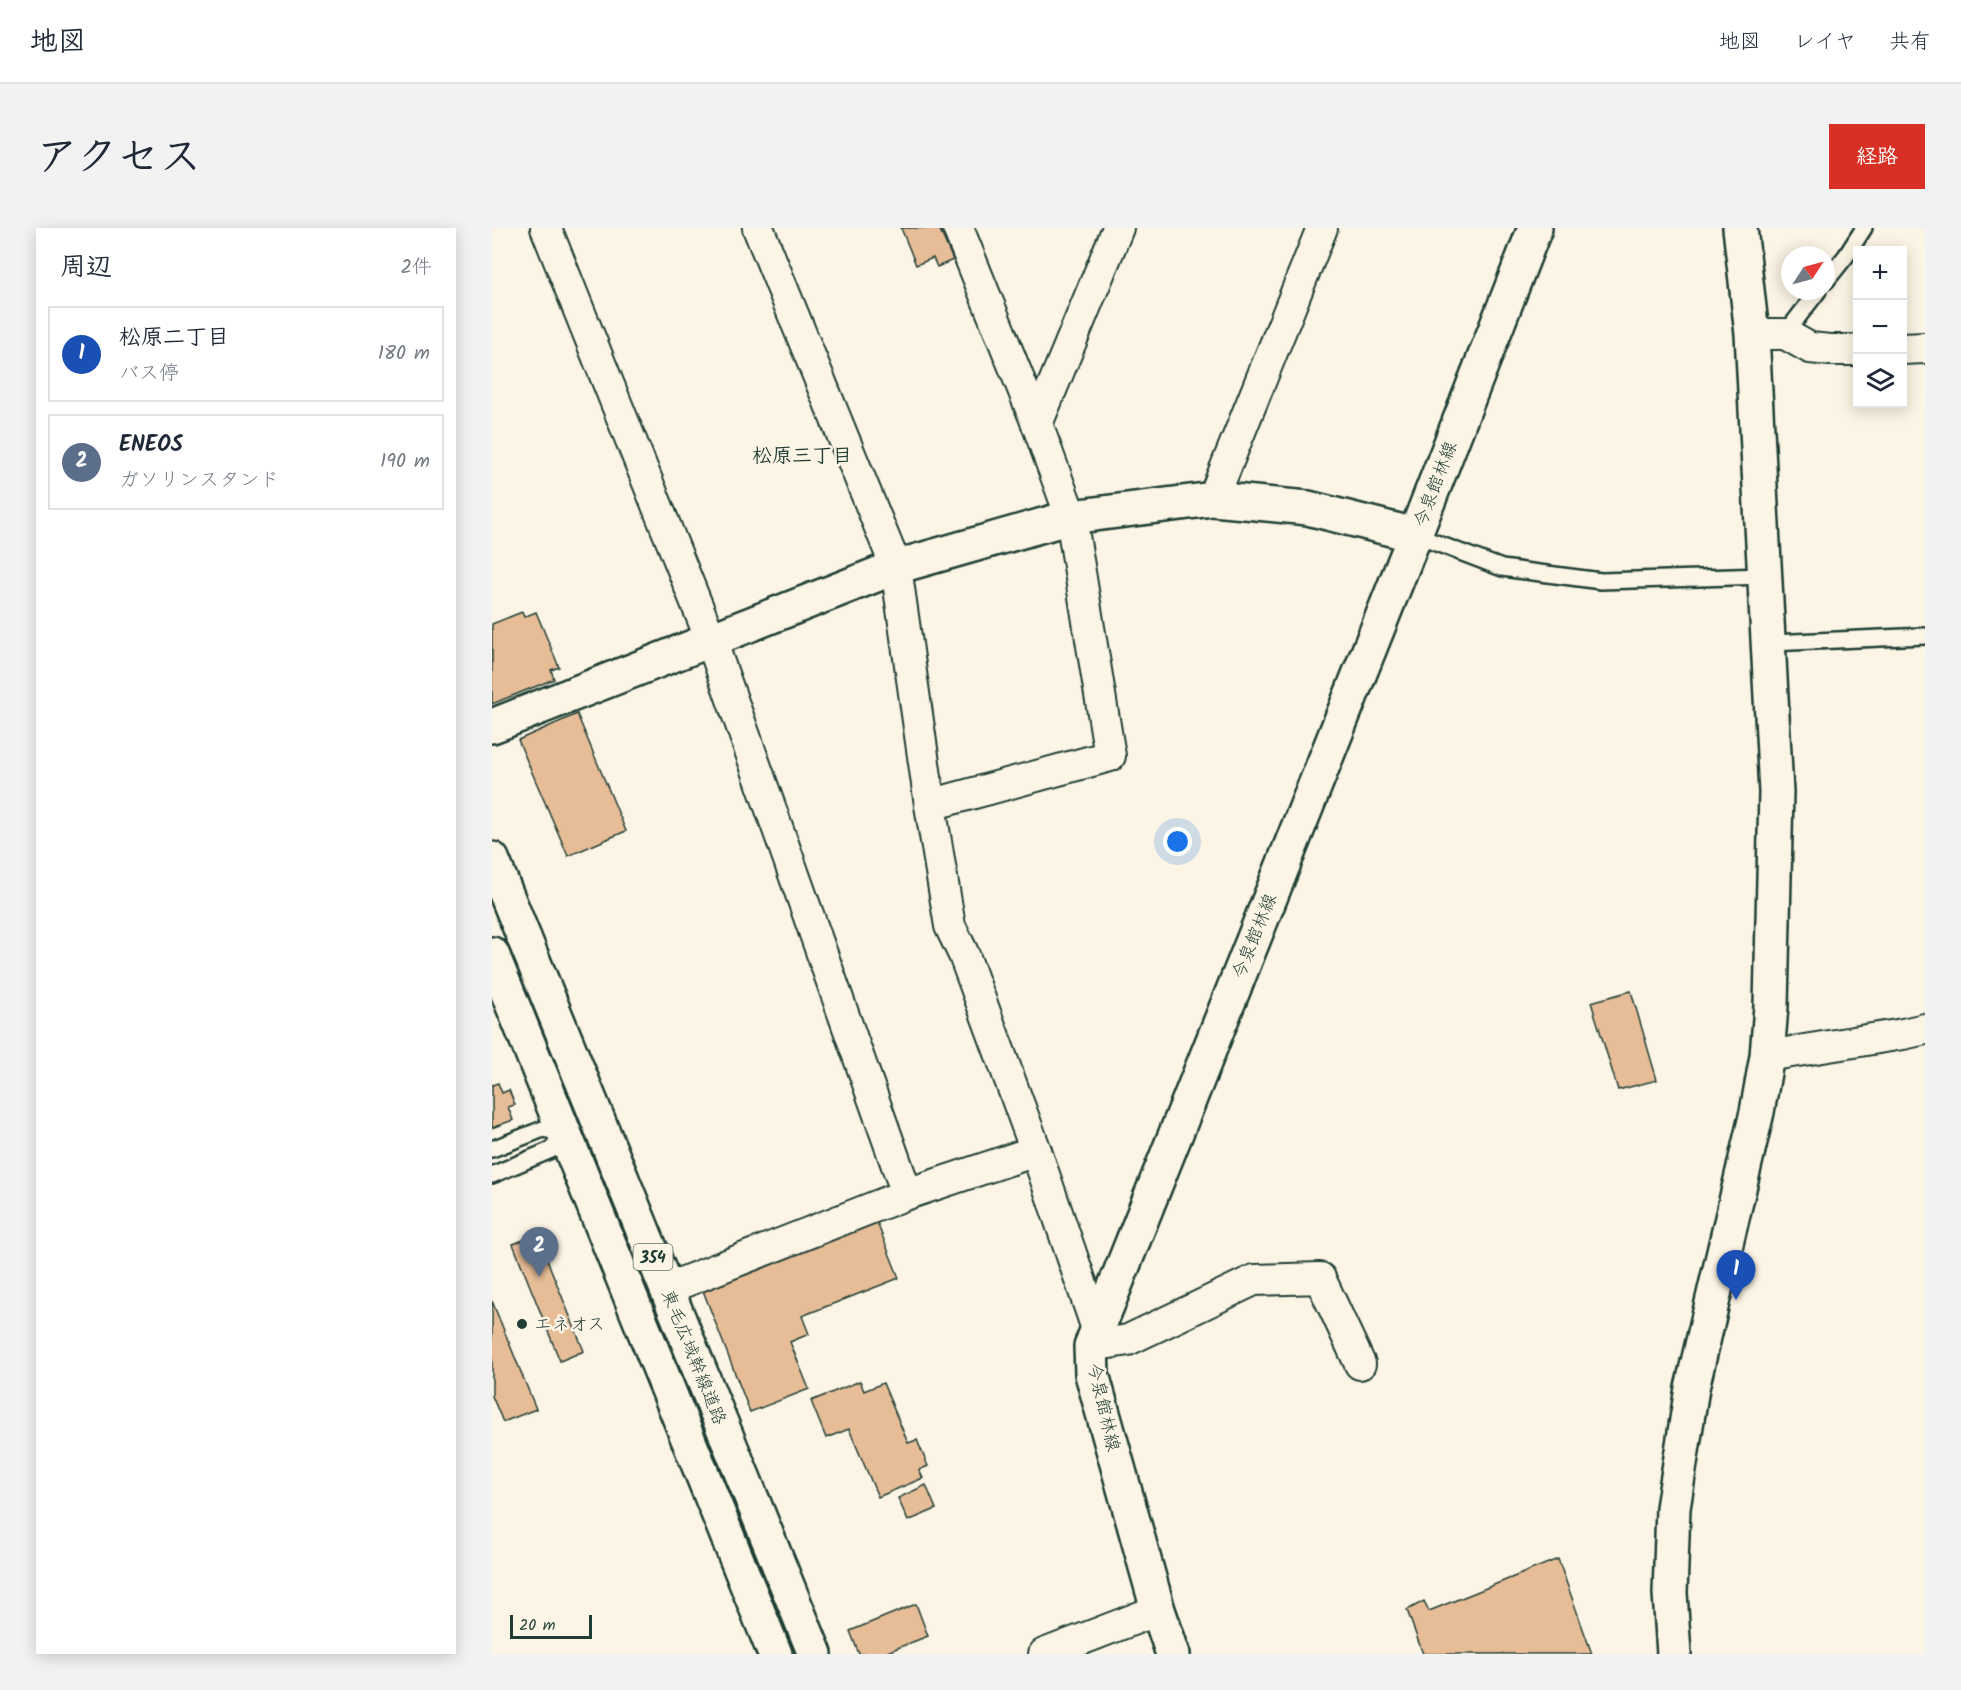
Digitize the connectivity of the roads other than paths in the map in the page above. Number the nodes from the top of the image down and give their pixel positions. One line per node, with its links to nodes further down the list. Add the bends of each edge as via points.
1 (546, 228): 23 (street)
2 (758, 228): 20 (street)
3 (958, 228): 16 (street)
4 (1118, 228): 16 (street)
5 (1322, 228): 17 (street)
6 (1535, 228): 19 (main road, 今泉館林線)
7 (1740, 228): 11 (main road)
8 (1864, 228): 9 (lane)
9 (1835, 270)
10 (1811, 300): 12 (lane)
11 (1752, 334): 12 (street); 21 (main road)
12 (1785, 334): 15 (street, via 1810,348)
13 (1925, 348): 14 (street)
14 (1907, 349)
15 (1853, 350)
16 (1037, 424): 18 (street)
17 (1213, 499): 18 (main road); 19 (main road, via 1308,508)
18 (1071, 517): 20 (main road); 26 (street, via 1110,756)
19 (1415, 535): 21 (lane, via 1502,568 1601,581); 37 (main road, 今泉館林線)
20 (896, 567): 23 (main road); 26 (street)
21 (1765, 576): 24 (main road)
22 (1925, 636): 24 (lane)
23 (711, 640): 25 (main road); 35 (street)
24 (1769, 643): 30 (main road, via 1776,792 1773,972)
25 (492, 726)
26 (930, 806): 33 (street, via 950,926)
27 (492, 859): 36 (main road, 東毛広域幹線道路 / 354)
28 (492, 954): 31 (main road, 東毛広域幹線道路 / 354)
29 (1925, 1029): 30 (street)
30 (1767, 1056): 44 (main road, via 1738,1199 1692,1388 1675,1497 1670,1593)
31 (565, 1133): 32 (lane, via 543,1129); 34 (lane, via 551,1150); 40 (main road, 東毛広域幹線道路 / 354)
32 (492, 1149)
33 (1036, 1151): 35 (street); 37 (street)
34 (492, 1175)
35 (906, 1194): 36 (street)
36 (666, 1289): 41 (main road, 東毛広域幹線道路 / 354)
37 (1094, 1337): 38 (street, via 1128,1340 1254,1280 1320,1278); 39 (main road, 今泉館林線, via 1092,1374)
38 (1360, 1364)
39 (1158, 1611): 42 (street); 43 (main road, 今泉館林線)
40 (775, 1654)
41 (815, 1654)
42 (1044, 1654)
43 (1173, 1654)
44 (1674, 1654)

